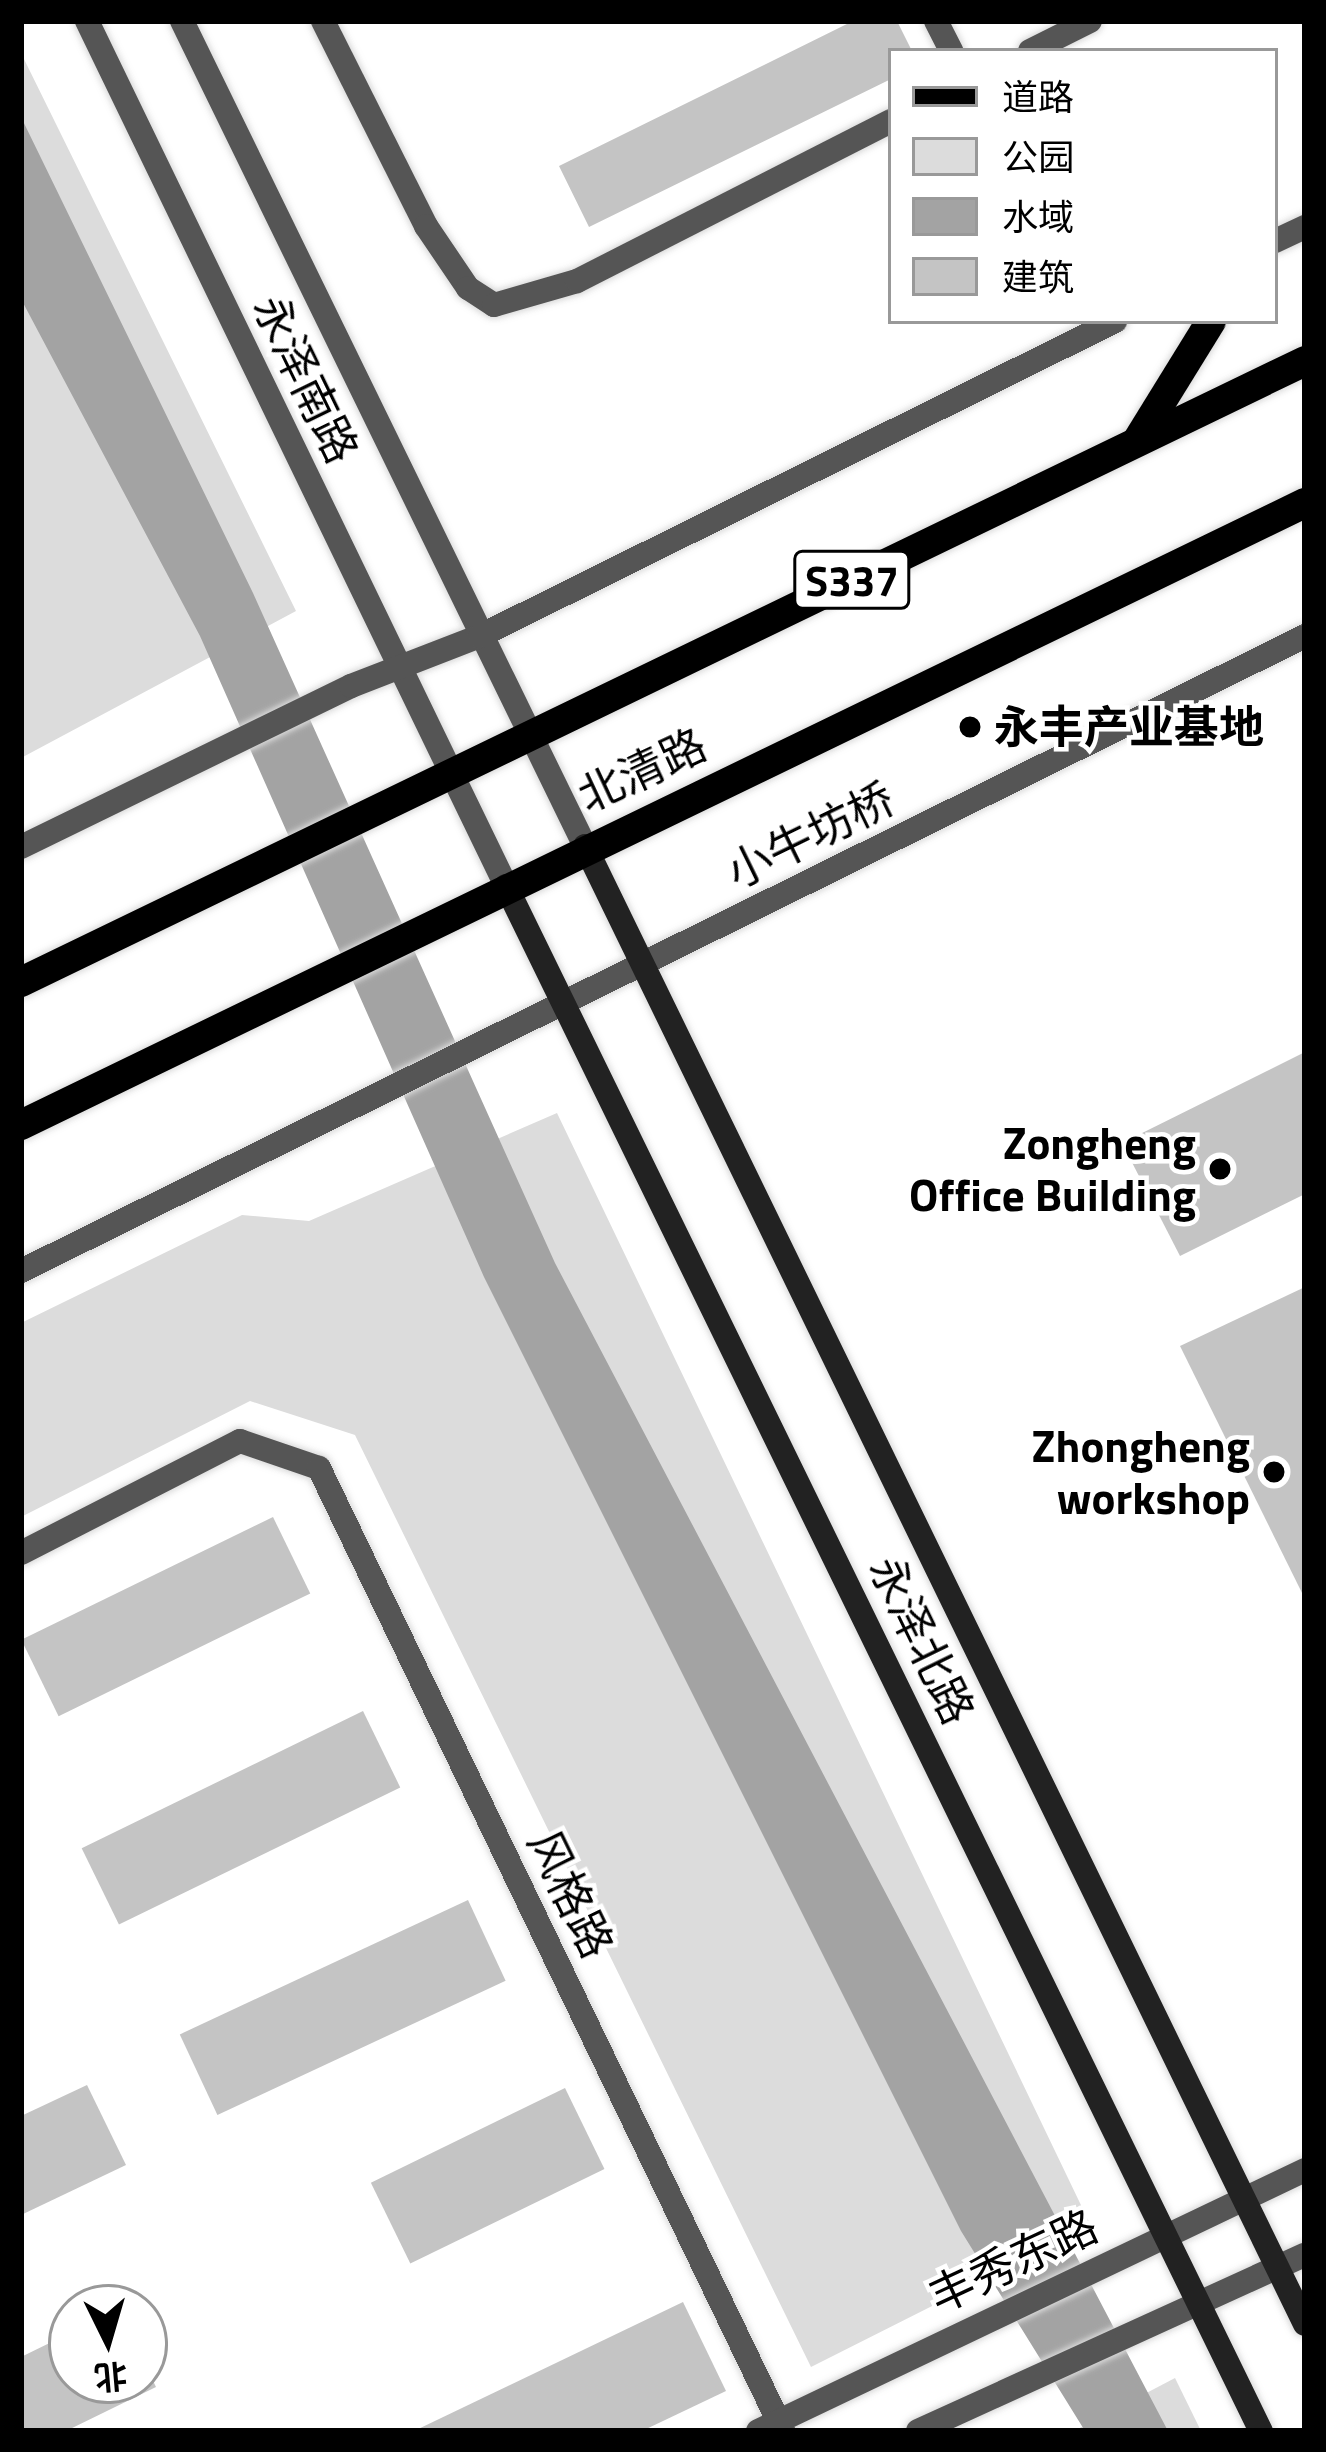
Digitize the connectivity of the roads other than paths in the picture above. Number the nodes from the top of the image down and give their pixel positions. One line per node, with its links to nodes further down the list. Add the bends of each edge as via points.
1 (87, 21): 18 (street, 永泽南路)
2 (182, 21): 16 (street, 永泽南路)
3 (322, 21): 8 (street, via 426,226 468,288 494,305 578,281)
4 (936, 21): 6 (street)
5 (1090, 21): 7 (street)
6 (950, 48)
7 (1036, 48)
8 (888, 123)
9 (1305, 226): 10 (street)
10 (1278, 240)
11 (1109, 324): 16 (street)
12 (1209, 324): 14 (main road)
13 (1305, 361): 14 (main road, 北清路 / S337)
14 (1137, 441): 19 (main road, 北清路 / S337)
15 (1305, 503): 21 (main road, 北清路)
16 (480, 636): 18 (street); 19 (street, 永泽南路)
17 (1305, 636): 24 (street, 小牛坊桥)
18 (399, 668): 20 (street, 永泽南路); 22 (street)
19 (530, 737): 20 (main road, 北清路 / S337); 21 (street, 永泽南路)
20 (451, 773): 23 (street, 永泽南路); 25 (main road, 北清路 / S337)
21 (585, 846): 23 (main road, 北清路); 24 (main road, 永泽北路)
22 (21, 847)
23 (506, 886): 26 (main road, 永泽北路); 27 (main road, 北清路)
24 (643, 964): 26 (street, 小牛坊桥); 31 (main road, 永泽北路)
25 (21, 982)
26 (566, 1003): 28 (street, 小牛坊桥); 32 (main road, 永泽北路)
27 (21, 1125)
28 (21, 1271)
29 (21, 1553): 37 (street, 风格路, via 240,1441 319,1468)
30 (1305, 2170): 31 (street, 丰秀东路)
31 (1245, 2199): 32 (street, 丰秀东路); 34 (main road, 永泽北路)
32 (1165, 2236): 35 (main road, 永泽北路); 37 (street, 丰秀东路)
33 (1305, 2255): 34 (street)
34 (1277, 2269): 35 (street); 36 (main road, 永泽北路)
35 (1198, 2303): 38 (street); 39 (main road, 永泽北路)
36 (1305, 2324)
37 (774, 2428)
38 (918, 2431)
39 (1261, 2431)

